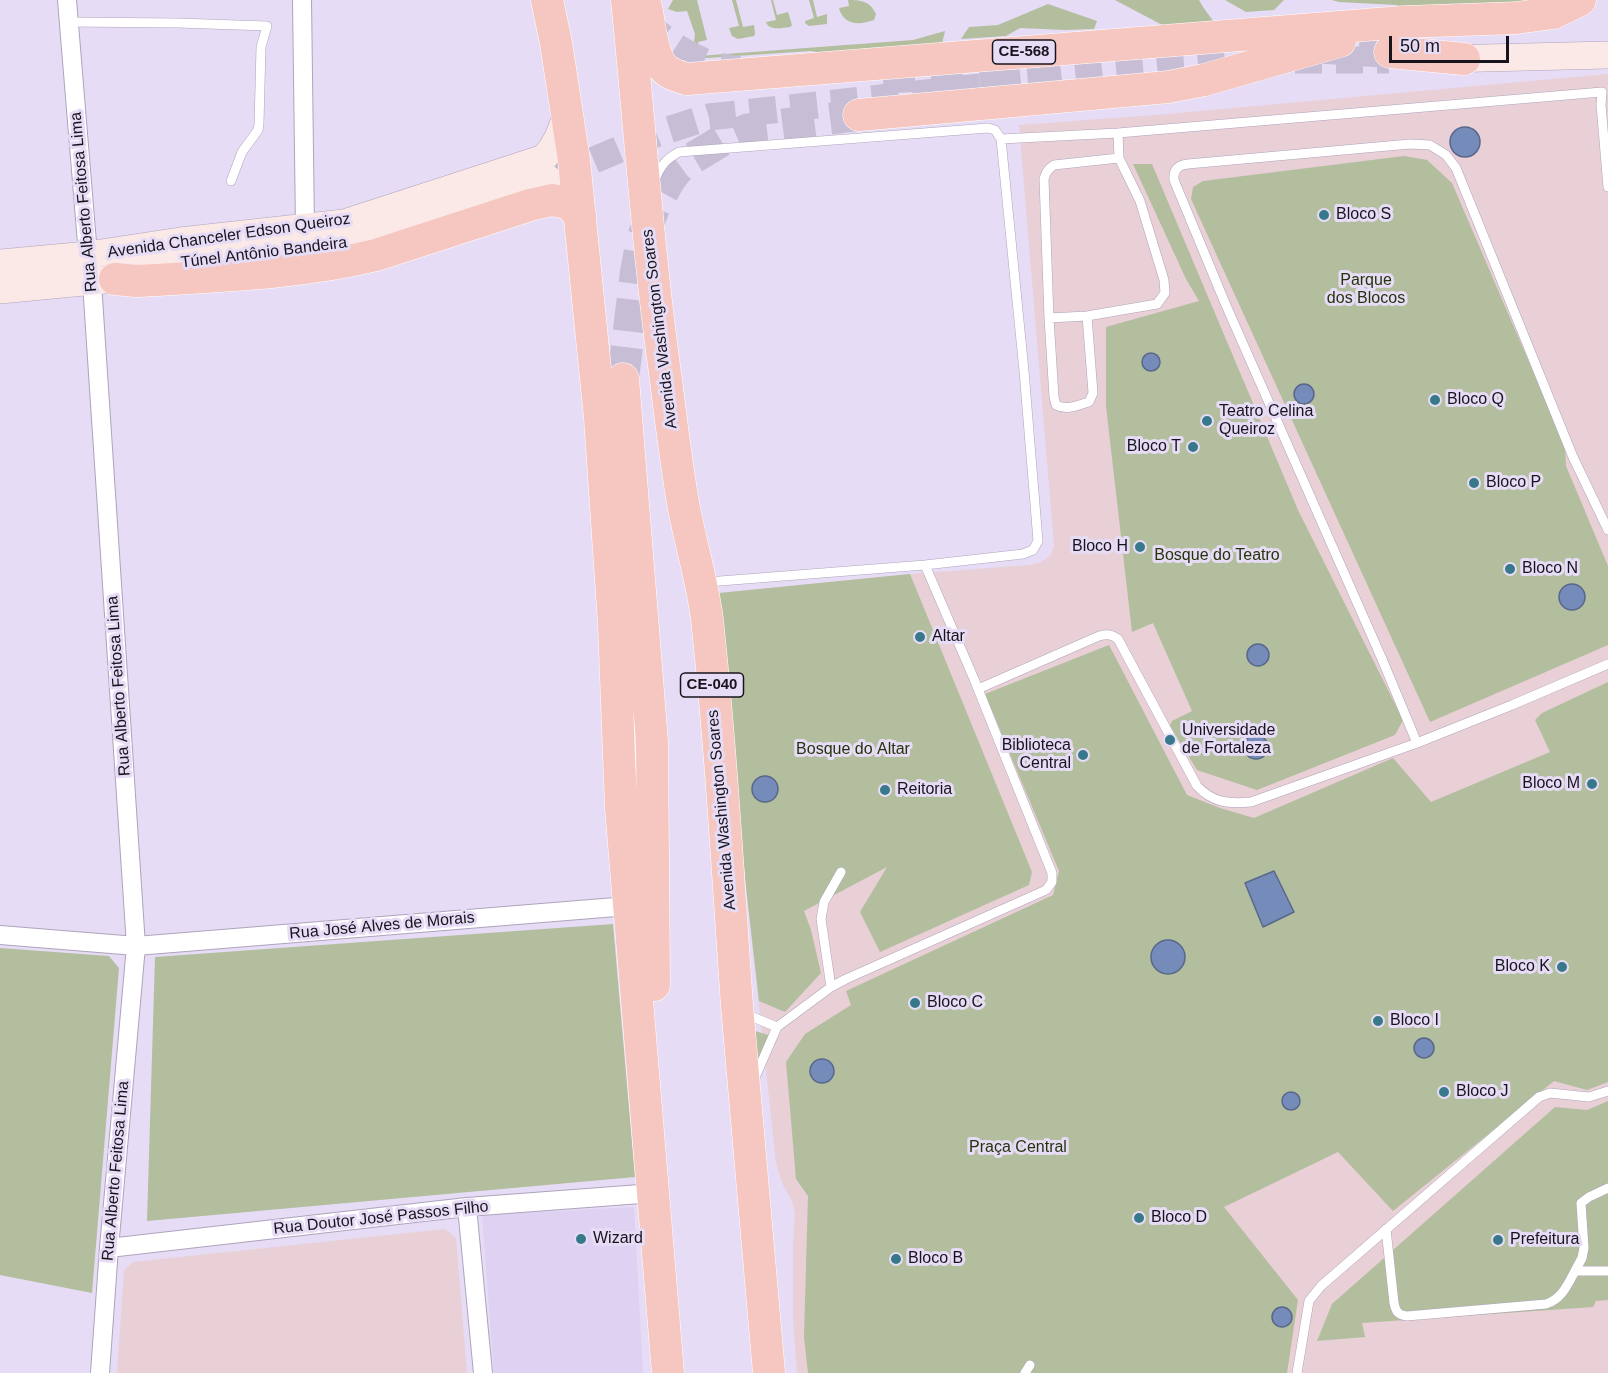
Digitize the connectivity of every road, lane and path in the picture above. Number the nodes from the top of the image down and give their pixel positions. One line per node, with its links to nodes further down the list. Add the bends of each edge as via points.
1 (67, 0): 8 (street, Rua Alberto Feitosa Lima)
2 (302, 0): 24 (street)
3 (547, 0): 13 (highway)
4 (627, 0): 22 (highway, Avenida Washington Soares / CE-040)
5 (646, 0): 7 (highway, CE-568, via 658,61 676,76 687,79 1403,22)
6 (1580, 0): 7 (highway, CE-568, via 1553,13)
7 (1458, 21): 14 (highway, via 1373,34 1168,87)
8 (69, 22): 20 (lane, via 267,26 261,47 258,130); 25 (street, Rua Alberto Feitosa Lima)
9 (1390, 56): 11 (highway)
10 (1608, 56): 11 (main road)
11 (1464, 59)
12 (1605, 92): 15 (lane); 16 (lane)
13 (566, 115): 23 (highway); 24 (main road, Avenida Chanceler Edson Queiroz, via 561,134 544,158 344,223)
14 (859, 115)
15 (1605, 122): 21 (lane)
16 (1118, 133): 17 (lane); 18 (lane)
17 (1001, 139): 22 (lane, via 988,128 679,152 666,159 659,170); 33 (lane, via 1038,541 1033,550 1023,554)
18 (1119, 158): 29 (lane, via 1140,201 1165,293 1157,303); 30 (lane, via 1054,165 1046,173)
19 (549, 179): 27 (main road, Túnel Antônio Bandeira, via 349,244 222,255)
20 (231, 181)
21 (1608, 187)
22 (645, 207): 34 (highway, Avenida Washington Soares / CE-040, via 683,505)
23 (580, 216): 27 (highway, via 568,203 552,200 376,255 312,268); 39 (highway, via 602,441)
24 (305, 228): 25 (main road, Avenida Chanceler Edson Queiroz)
25 (88, 255): 26 (main road, Avenida Chanceler Edson Queiroz); 27 (street, Rua Alberto Feitosa Lima)
26 (0, 263)
27 (104, 281): 28 (main road); 41 (street, Rua Alberto Feitosa Lima)
28 (0, 290)
29 (1087, 316): 30 (lane); 30 (lane, via 1092,393 1089,402 1068,408 1056,405 1053,397)
30 (1049, 318)
31 (623, 378): 47 (highway, via 652,742 654,981)
32 (1608, 531): 37 (lane, via 1573,457 1456,168 1446,155 1430,145 1410,144 1176,168 1174,180 1211,270)
33 (925, 565): 34 (lane); 36 (lane)
34 (701, 582): 43 (highway, Avenida Washington Soares / CE-040, via 723,800)
35 (1608, 664): 37 (lane)
36 (978, 689): 37 (lane, via 1099,636 1113,635 1197,786 1205,794 1231,803 1251,802); 42 (lane, via 1052,873 1052,882 1046,890)
37 (1417, 742)
38 (841, 872): 42 (lane, via 824,902 821,919)
39 (628, 906): 41 (street, Rua José Alves de Morais); 47 (highway)
40 (0, 935): 41 (street, Rua José Alves de Morais)
41 (136, 946): 52 (street, Rua Alberto Feitosa Lima)
42 (831, 987): 44 (lane)
43 (738, 1011): 44 (lane); 46 (highway, Avenida Washington Soares / CE-040)
44 (777, 1027): 46 (lane)
45 (1608, 1091): 51 (lane, via 1589,1097 1552,1093 1539,1097)
46 (746, 1100): 58 (highway, Avenida Washington Soares / CE-040)
47 (646, 1109): 49 (highway)
48 (1608, 1188): 53 (lane, via 1581,1203 1584,1248)
49 (654, 1193): 50 (street, Rua Doutor José Passos Filho); 57 (highway)
50 (467, 1207): 52 (street, Rua Doutor José Passos Filho); 56 (street)
51 (1386, 1230): 53 (lane, via 1394,1303 1400,1315 1546,1304 1562,1295); 59 (lane, via 1326,1280 1310,1301)
52 (110, 1248): 55 (street, Rua Alberto Feitosa Lima)
53 (1575, 1271): 54 (lane)
54 (1608, 1271)
55 (100, 1373)
56 (483, 1373)
57 (668, 1373)
58 (769, 1373)
59 (1297, 1373)

